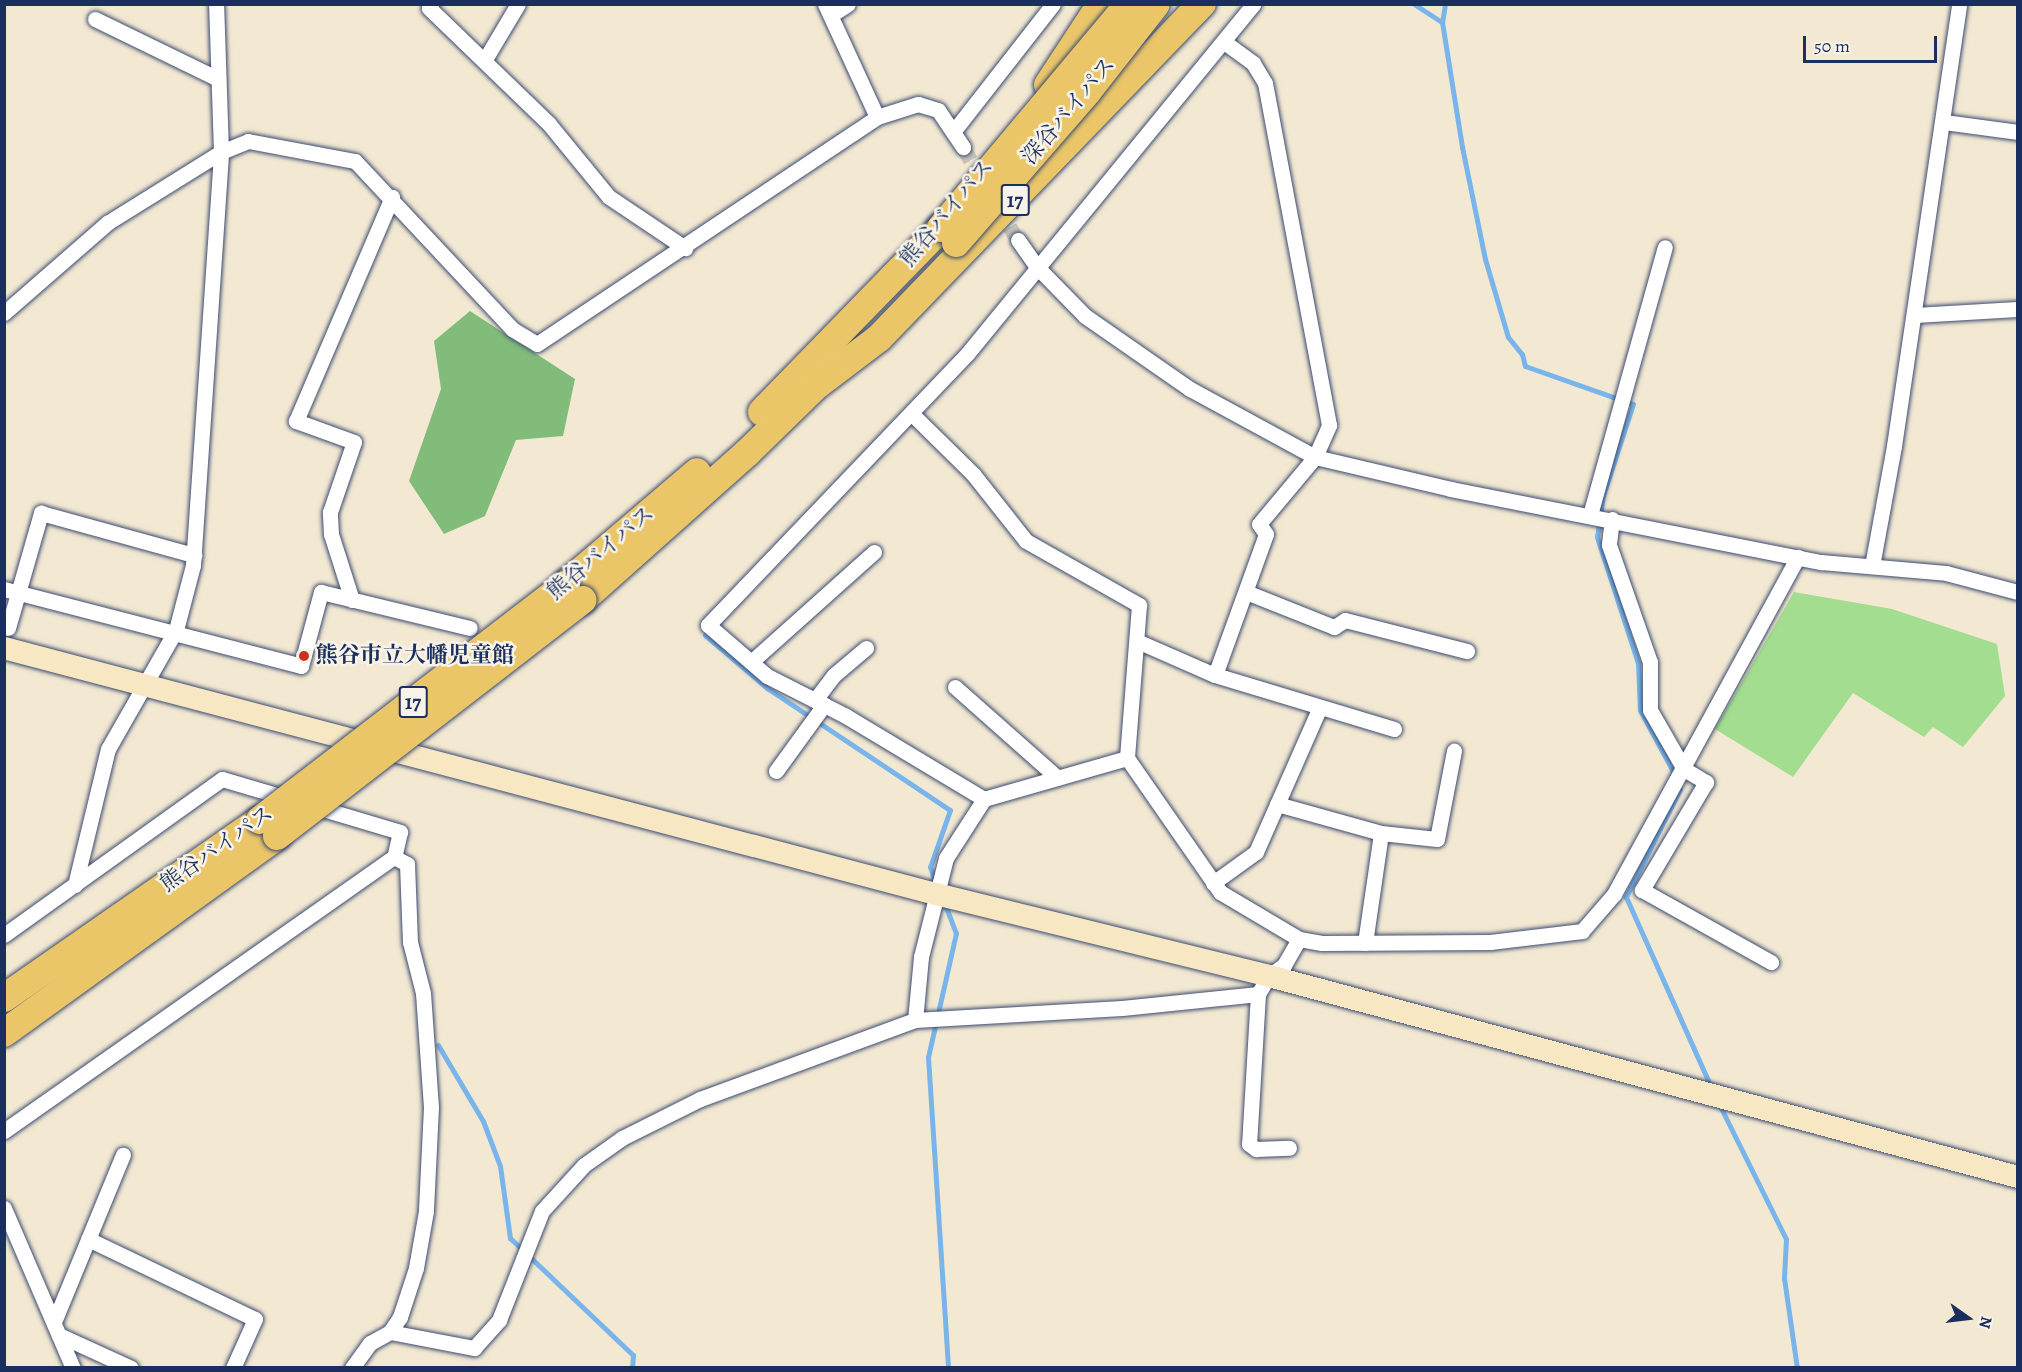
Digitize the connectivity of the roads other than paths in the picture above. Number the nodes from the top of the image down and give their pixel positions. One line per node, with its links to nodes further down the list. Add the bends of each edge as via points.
1 (216, 4): 16 (street)
2 (431, 4): 15 (street, via 429,8)
3 (518, 4): 15 (street)
4 (848, 4): 12 (street)
5 (1053, 4): 19 (street)
6 (1101, 4): 24 (highway, 熊谷バイパス / 17, bridge)
7 (1129, 4): 24 (highway, 深谷バイパス / 17, bridge)
8 (1156, 4): 24 (highway, 深谷バイパス / 17, bridge, via 1088,91)
9 (1202, 4): 32 (highway, 17, via 879,338)
10 (1253, 4): 14 (street)
11 (1959, 4): 18 (street)
12 (828, 10): 17 (street)
13 (95, 19): 16 (street)
14 (1224, 42): 28 (street); 34 (street, via 1253,63 1265,83 1329,424)
15 (484, 61): 27 (street, via 549,124 609,197)
16 (218, 79): 22 (street)
17 (877, 117): 19 (street, via 918,104 938,110); 27 (street)
18 (1944, 122): 20 (street); 31 (street)
19 (953, 132): 21 (street)
20 (2018, 132)
21 (963, 147)
22 (221, 152): 23 (street, via 248,141 355,161); 30 (street, via 107,223); 38 (street)
23 (392, 197): 27 (street, via 512,329 537,344 597,301); 45 (street, via 296,421 354,442 330,512 331,534)
24 (949, 235): 32 (highway, 熊谷バイパス / 17); 42 (highway, 熊谷バイパス / 17)
25 (1018, 240): 28 (street)
26 (1665, 247): 35 (street)
27 (685, 248)
28 (1037, 267): 33 (street, via 967,354); 34 (street, via 1085,316 1190,389)
29 (2018, 309): 31 (street)
30 (4, 313)
31 (1914, 315): 40 (street)
32 (817, 385): 42 (highway, 熊谷バイパス / 17)
33 (912, 414): 49 (street, via 974,474 1026,541 1139,605); 52 (street, via 708,625)
34 (1315, 457): 35 (street, via 1451,489); 43 (street, via 1259,524 1266,534)
35 (1591, 515): 36 (street)
36 (1612, 519): 39 (street); 61 (street, via 1609,545 1650,662 1650,710)
37 (874, 552): 52 (street)
38 (194, 555): 41 (street, via 41,513); 47 (street)
39 (1798, 557): 40 (street); 61 (street)
40 (1872, 566): 44 (street, via 1946,573)
41 (11, 591): 47 (street); 48 (street)
42 (574, 592): 66 (highway, 熊谷バイパス / 17, bridge)
43 (1246, 592): 51 (street, via 1334,627 1345,620); 53 (street)
44 (2018, 592)
45 (352, 600): 46 (street); 47 (street, via 321,592 301,666)
46 (470, 628)
47 (176, 630): 54 (street)
48 (6, 638): 54 (street)
49 (1137, 641): 53 (street); 60 (street)
50 (866, 648): 56 (street, via 834,675)
51 (1467, 651)
52 (751, 662): 56 (street, via 767,676)
53 (1215, 675): 57 (street)
54 (145, 685): 70 (street, via 108,749); 71 (street)
55 (955, 687): 63 (street)
56 (819, 703): 62 (street); 64 (street)
57 (1320, 706): 58 (street); 65 (street)
58 (1394, 729)
59 (1454, 751): 67 (street, via 1437,839)
60 (1127, 758): 63 (street); 69 (street)
61 (1684, 769): 74 (street, via 1614,894 1582,931 1499,942); 75 (street, via 1706,782 1642,890)
62 (776, 771)
63 (1058, 777): 64 (street)
64 (984, 799): 71 (street, via 946,858)
65 (1277, 804): 67 (street); 69 (street, via 1256,852)
66 (269, 828): 77 (highway, 熊谷バイパス / 17); 78 (highway, 熊谷バイパス / 17)
67 (1381, 833): 74 (street)
68 (394, 857): 70 (street, via 400,832 222,779); 82 (street); 89 (street, via 407,864 410,942 423,993 430,1107 426,1211 416,1268)
69 (1213, 883): 73 (street, via 1220,892)
70 (75, 885): 72 (street)
71 (936, 893): 76 (street); 79 (street, via 921,957)
72 (4, 935)
73 (1299, 939): 74 (street); 76 (street, via 1284,965)
74 (1365, 943)
75 (1771, 962)
76 (1264, 985): 79 (street, via 1122,1008); 83 (street, via 1250,1144 1256,1149); 85 (street)
77 (62, 988): 80 (highway, 熊谷バイパス / 17); 81 (highway, 17)
78 (4, 998)
79 (920, 1020): 89 (street, via 700,1099 622,1138 561,1186 542,1211 499,1320 474,1348)
80 (4, 1032)
81 (4, 1041)
82 (4, 1131)
83 (1289, 1148)
84 (123, 1155): 87 (street)
85 (2018, 1177)
86 (4, 1208): 88 (street)
87 (88, 1239): 88 (street); 92 (street, via 255,1319)
88 (56, 1329): 90 (street); 91 (street)
89 (390, 1332): 93 (street, via 370,1343)
90 (73, 1368)
91 (131, 1368)
92 (233, 1368)
93 (352, 1368)

